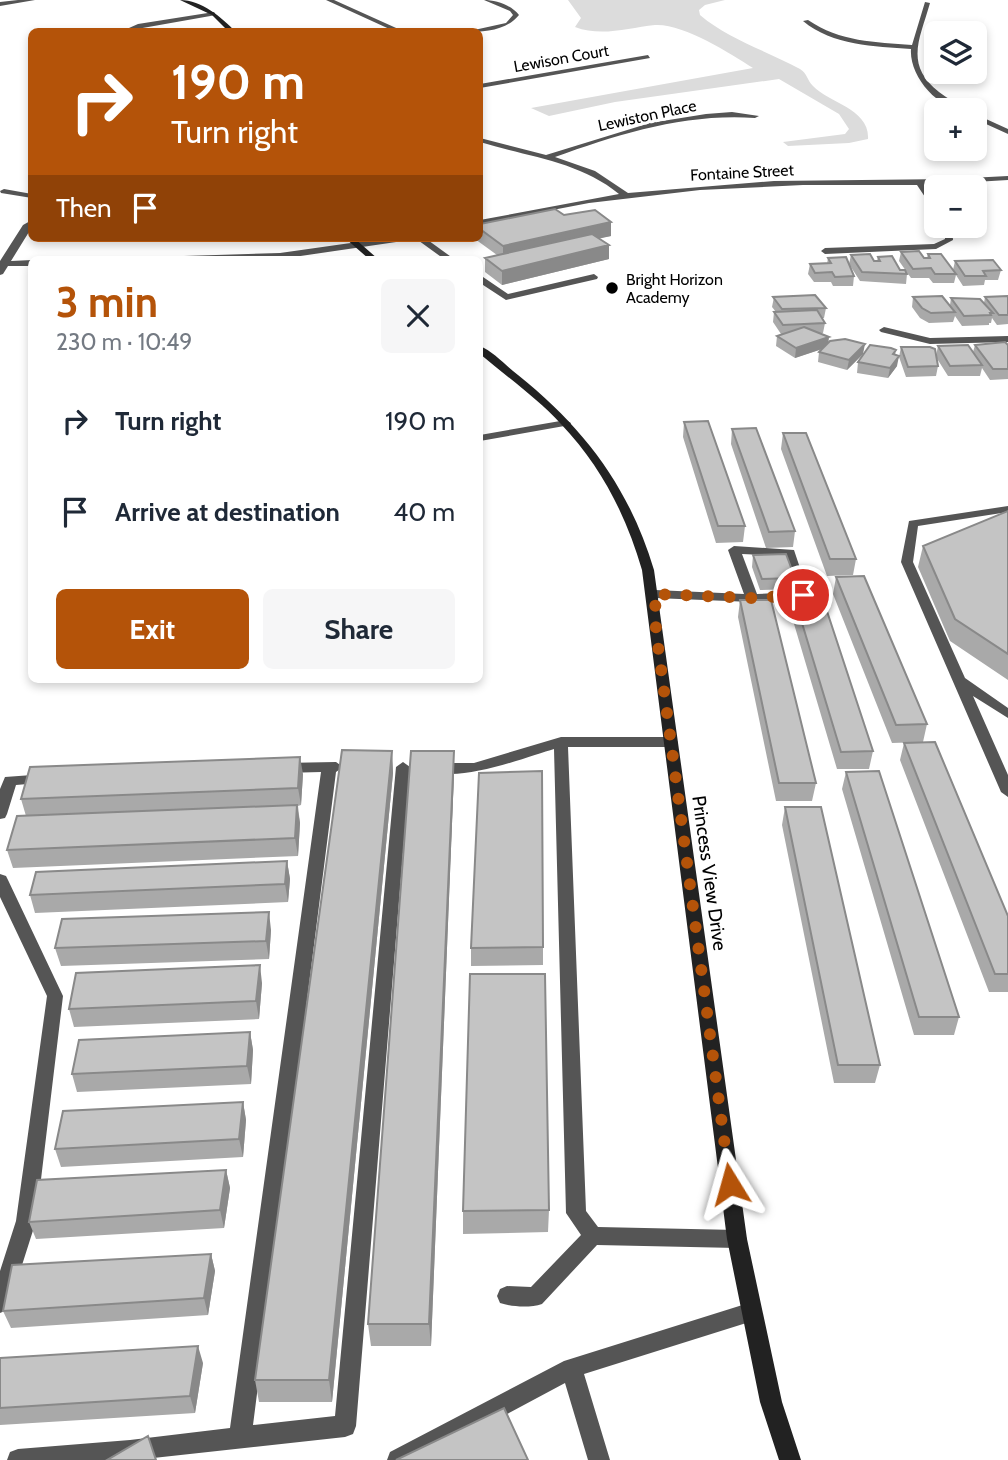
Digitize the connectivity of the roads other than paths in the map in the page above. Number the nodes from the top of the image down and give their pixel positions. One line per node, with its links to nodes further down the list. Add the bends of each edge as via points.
1 (32, 0): 6 (street)
2 (183, 0): 7 (main road)
3 (329, 0): 11 (street)
4 (487, 0): 12 (street, via 516,15 508,23)
5 (928, 3): 13 (street)
6 (0, 5)
7 (214, 14): 9 (street); 10 (main road)
8 (806, 21): 13 (street, via 839,38)
9 (133, 28)
10 (229, 28)
11 (393, 28)
12 (483, 29)
13 (915, 47): 16 (street, via 916,66)
14 (648, 57): 15 (street, Lewison Court)
15 (483, 85)
16 (944, 98)
17 (755, 116): 21 (street, Lewiston Place, via 699,118 650,127)
18 (987, 122): 19 (street)
19 (1008, 132)
20 (483, 141): 21 (street)
21 (548, 157): 27 (street, via 603,178)
22 (1008, 178): 23 (street, Fontaine Street)
23 (918, 181): 24 (street); 27 (street, Fontaine Street, via 775,183)
24 (924, 190)
25 (4, 191): 26 (street)
26 (28, 195)
27 (625, 195): 28 (street, Fontaine Street)
28 (483, 221)
29 (28, 225): 40 (street)
30 (949, 238): 35 (street, via 936,246)
31 (353, 242): 34 (main road)
32 (383, 242): 34 (street)
33 (425, 242): 38 (street)
34 (359, 247): 36 (street); 37 (main road)
35 (825, 251)
36 (280, 256)
37 (370, 256)
38 (446, 256)
39 (28, 264): 40 (street)
40 (2, 267)
41 (594, 277): 42 (street, via 506,297)
42 (483, 281)
43 (884, 330): 44 (street, via 930,341)
44 (1008, 339)
45 (483, 352): 46 (main road, Princess View Drive)
46 (566, 423): 47 (street); 49 (main road, Princess View Drive, via 609,478 643,549)
47 (483, 437)
48 (1008, 509): 51 (street, via 913,523 907,562)
49 (655, 594): 50 (street); 54 (main road, Princess View Drive)
50 (752, 598): 50 (street, via 734,550 790,553 803,595)
51 (959, 681): 52 (street); 59 (street)
52 (1008, 714)
53 (561, 742): 54 (street); 62 (street, via 576,1213); 68 (street, via 474,768 409,768 345,1426)
54 (671, 742): 63 (main road, Princess View Drive)
55 (329, 767): 56 (street); 57 (street); 68 (street)
56 (354, 767)
57 (273, 769)
58 (65, 778): 60 (street, via 10,780)
59 (1008, 792)
60 (0, 814)
61 (0, 880): 65 (street, via 55,996 26,1221)
62 (593, 1236): 63 (street); 64 (street, via 535,1297)
63 (737, 1239): 66 (main road, Princess View Drive)
64 (507, 1296)
65 (0, 1303)
66 (752, 1312): 67 (street); 73 (main road, Princess View Drive, via 771,1402)
67 (571, 1368): 71 (street); 72 (street)
68 (240, 1438): 69 (street)
69 (119, 1455): 70 (street)
70 (18, 1460)
71 (398, 1460)
72 (599, 1460)
73 (790, 1460)

